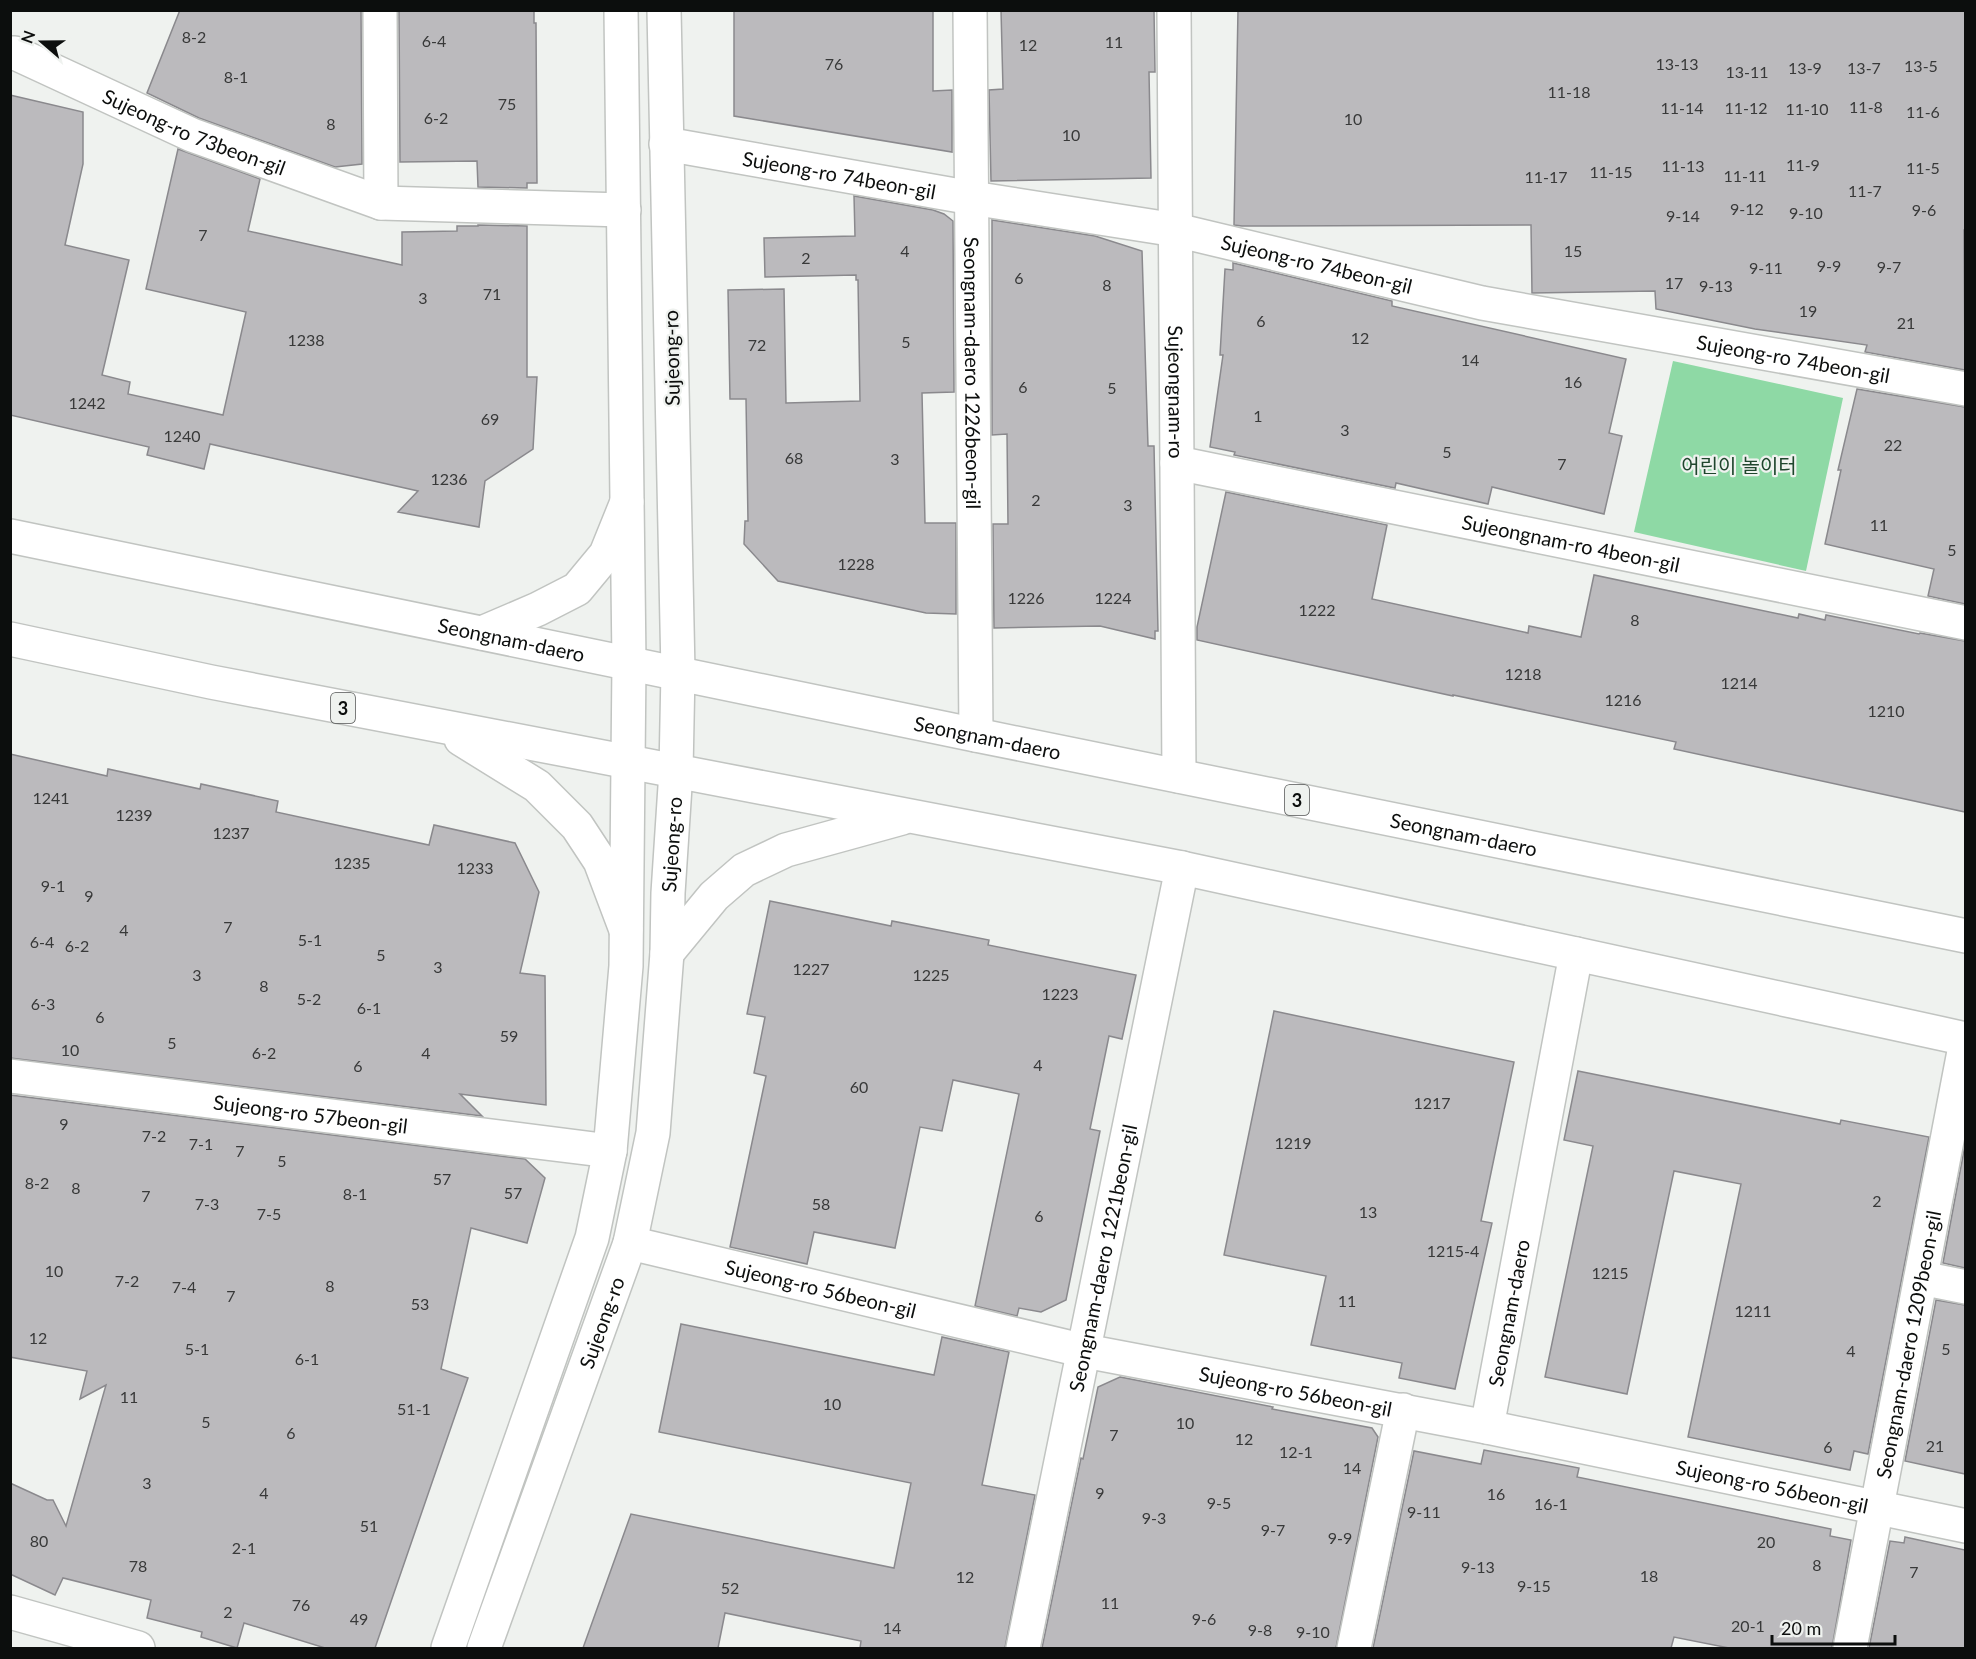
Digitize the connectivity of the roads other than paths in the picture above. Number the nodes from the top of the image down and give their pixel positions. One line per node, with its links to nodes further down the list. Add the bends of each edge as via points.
1 (380, 10): 9 (street)
2 (621, 10): 10 (street, Sujeong-ro)
3 (664, 10): 7 (street, Sujeong-ro)
4 (970, 10): 8 (street, Seongnam-daero 1226beon-gil)
5 (1174, 10): 11 (street, Sujeongnam-ro)
6 (10, 53): 9 (street, Sujeong-ro 73beon-gil, via 192,135)
7 (666, 144): 8 (street, Sujeong-ro 74beon-gil); 20 (street, Sujeong-ro)
8 (972, 198): 11 (street, Sujeong-ro 74beon-gil); 22 (street, Seongnam-daero 1226beon-gil)
9 (381, 203): 10 (street, Sujeong-ro 73beon-gil)
10 (624, 210): 14 (street, Sujeong-ro)
11 (1176, 230): 12 (street, Sujeong-ro 74beon-gil, via 1482,303); 13 (street, Sujeongnam-ro)
12 (1965, 389)
13 (1177, 463): 16 (street, Sujeongnam-ro 4beon-gil); 25 (street, Sujeongnam-ro)
14 (627, 502): 17 (street, via 606,554 577,589); 19 (street, Sujeong-ro)
15 (10, 536): 17 (street, Seongnam-daero / 3)
16 (1965, 623)
17 (482, 633): 19 (street, Seongnam-daero / 3)
18 (10, 639): 21 (street, 3)
19 (629, 663): 20 (street, Seongnam-daero / 3); 23 (street, Sujeong-ro)
20 (678, 672): 22 (street, Seongnam-daero / 3); 24 (street, Sujeong-ro)
21 (441, 727): 23 (street, 3); 28 (street, via 537,786 577,826 600,861)
22 (976, 735): 25 (street, Seongnam-daero / 3)
23 (627, 763): 24 (street, 3); 28 (street, Sujeong-ro)
24 (676, 771): 26 (street, 3); 30 (street, Sujeong-ro)
25 (1179, 776): 29 (street, Seongnam-daero / 3)
26 (911, 816): 27 (street, 3); 30 (street, via 786,850 744,870 714,896)
27 (1182, 868): 31 (street, 3); 38 (street, Seongnam-daero 1221beon-gil)
28 (626, 930): 34 (street, Sujeong-ro)
29 (1965, 936)
30 (667, 953): 35 (street, Sujeong-ro, via 653,1133)
31 (1576, 954): 32 (street, 3); 40 (street, Seongnam-daero)
32 (1965, 1040): 36 (street, Seongnam-daero 1209beon-gil)
33 (10, 1076): 34 (street, Sujeong-ro 57beon-gil)
34 (610, 1150): 45 (street, Sujeong-ro, via 592,1238)
35 (630, 1243): 38 (street, Sujeong-ro 56beon-gil); 46 (street, Sujeong-ro)
36 (1921, 1278): 37 (street); 41 (street, Seongnam-daero 1209beon-gil)
37 (1965, 1287)
38 (1085, 1351): 39 (street, Sujeong-ro 56beon-gil); 47 (street, Seongnam-daero 1221beon-gil)
39 (1403, 1410): 40 (street, Sujeong-ro 56beon-gil); 48 (street)
40 (1487, 1426): 41 (street, Sujeong-ro 56beon-gil)
41 (1876, 1507): 42 (street, Sujeong-ro 56beon-gil); 49 (street, Seongnam-daero 1209beon-gil)
42 (1965, 1526)
43 (10, 1612): 44 (street)
44 (138, 1648)
45 (448, 1648)
46 (484, 1648)
47 (1023, 1648)
48 (1354, 1648)
49 (1850, 1648)

